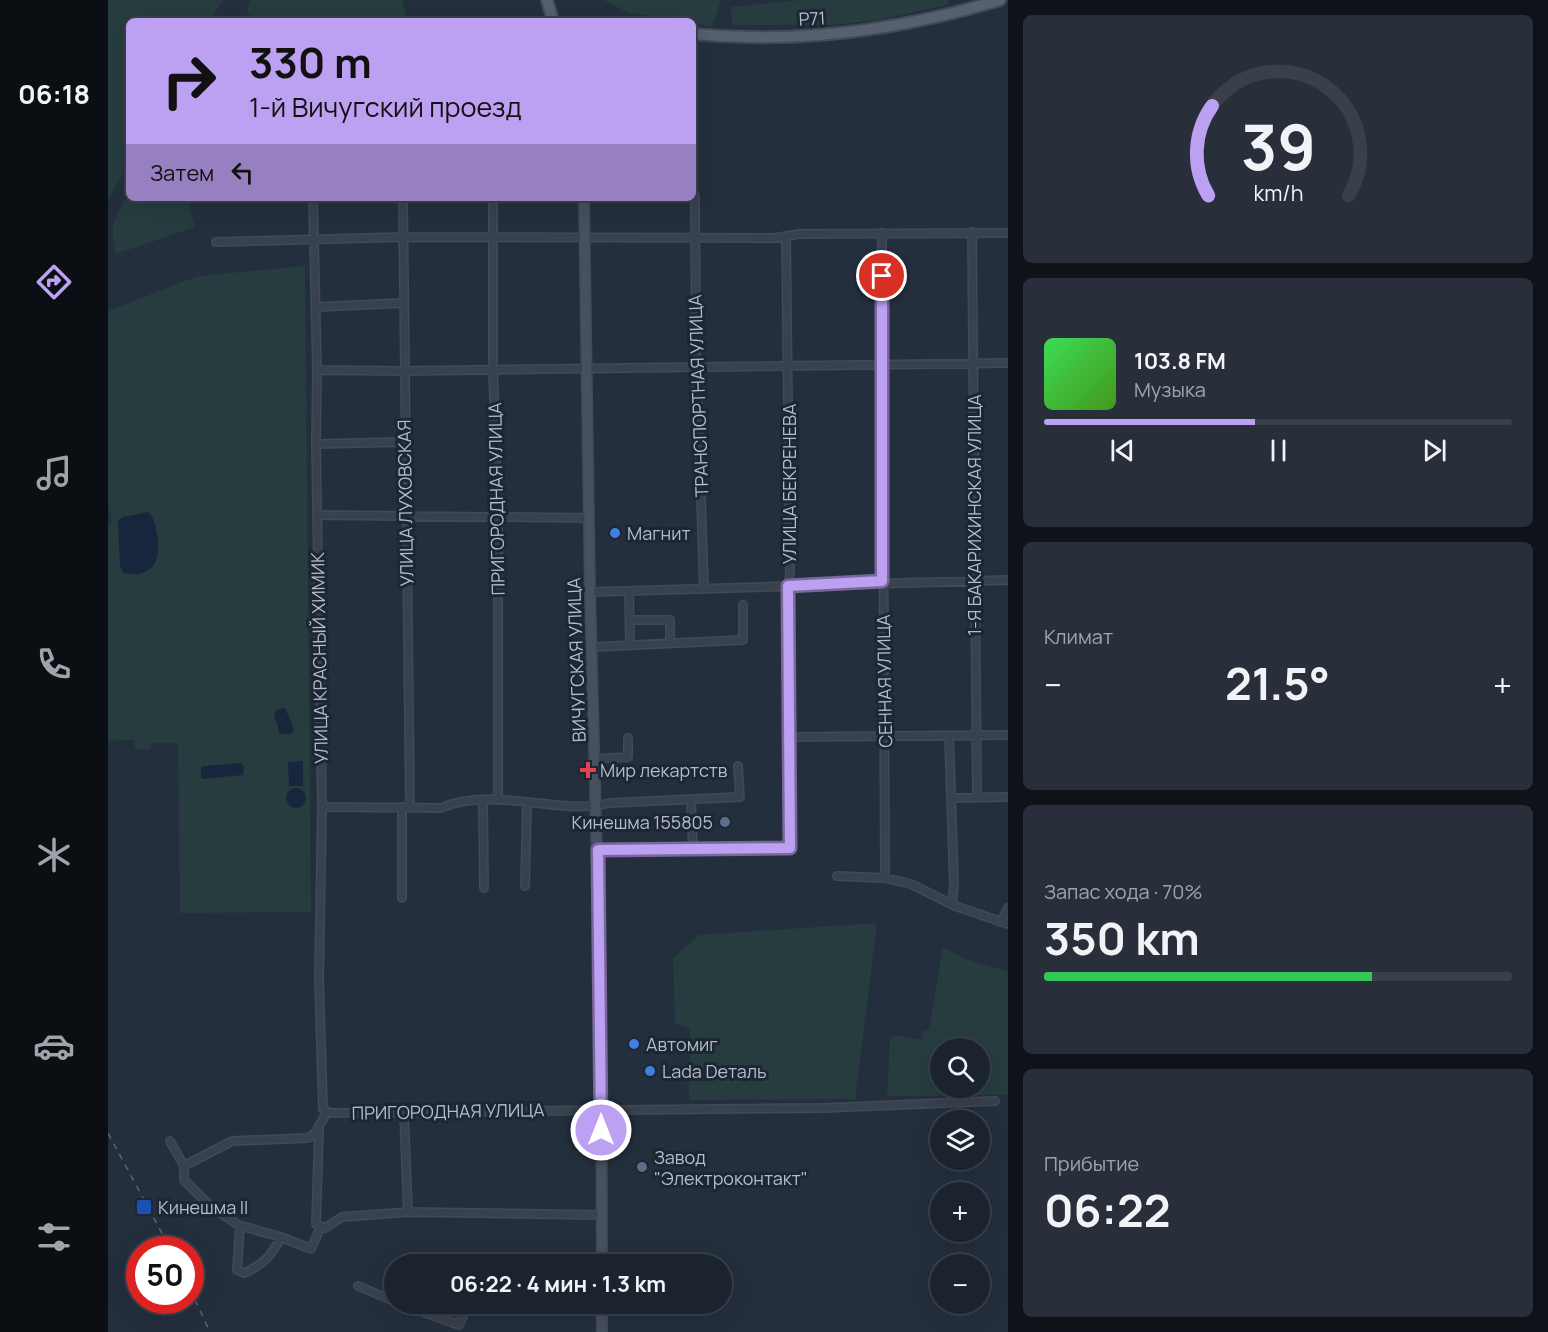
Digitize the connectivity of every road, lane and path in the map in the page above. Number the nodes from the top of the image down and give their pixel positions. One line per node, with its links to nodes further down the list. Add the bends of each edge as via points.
1 (547, 0): 3 (main road)
2 (1000, 0): 4 (main road, Р71, via 879,29 751,37)
3 (552, 18)
4 (696, 34)
5 (313, 201): 17 (street, УЛИЦА КРАСНЫЙ ХИМИК)
6 (403, 201): 14 (street, УЛИЦА ЛУХОВСКАЯ)
7 (493, 201): 18 (street, ПРИГОРОДНАЯ УЛИЦА)
8 (584, 201): 15 (main road, ВИЧУГСКАЯ УЛИЦА)
9 (695, 201): 16 (street, ТРАНСПОРТНАЯ УЛИЦА)
10 (972, 232): 11 (street); 12 (street); 22 (street, 1-Я БАКАРИХИНСКАЯ УЛИЦА)
11 (882, 233): 13 (street); 23 (street, СЕННАЯ УЛИЦА)
12 (1008, 233)
13 (786, 236): 16 (street); 26 (street, УЛИЦА БЕКРЕНЕВА)
14 (404, 237): 17 (street); 18 (street); 20 (street, УЛИЦА ЛУХОВСКАЯ)
15 (585, 237): 16 (street); 18 (street); 27 (main road, ВИЧУГСКАЯ УЛИЦА)
16 (693, 238): 25 (street, ТРАНСПОРТНАЯ УЛИЦА)
17 (314, 239): 19 (street); 21 (street, УЛИЦА КРАСНЫЙ ХИМИК)
18 (493, 239): 28 (street, ПРИГОРОДНАЯ УЛИЦА)
19 (216, 242)
20 (403, 303): 21 (street); 30 (street, УЛИЦА ЛУХОВСКАЯ)
21 (316, 307): 29 (street, УЛИЦА КРАСНЫЙ ХИМИК)
22 (973, 362): 23 (street); 24 (street); 37 (street, 1-Я БАКАРИХИНСКАЯ УЛИЦА)
23 (882, 363): 26 (street); 39 (street, СЕННАЯ УЛИЦА)
24 (1008, 363)
25 (699, 365): 26 (street); 27 (street); 41 (street, ТРАНСПОРТНАЯ УЛИЦА)
26 (788, 365): 40 (street, УЛИЦА БЕКРЕНЕВА)
27 (587, 368): 28 (street); 36 (main road, ВИЧУГСКАЯ УЛИЦА)
28 (494, 369): 30 (street); 34 (street, ПРИГОРОДНАЯ УЛИЦА)
29 (318, 370): 30 (street); 32 (street, УЛИЦА КРАСНЫЙ ХИМИК)
30 (403, 371): 31 (street, УЛИЦА ЛУХОВСКАЯ)
31 (404, 442): 32 (street); 35 (street, УЛИЦА ЛУХОВСКАЯ)
32 (316, 444): 33 (street, УЛИЦА КРАСНЫЙ ХИМИК)
33 (317, 516): 35 (street); 65 (street, УЛИЦА КРАСНЫЙ ХИМИК)
34 (498, 516): 35 (street); 36 (street); 60 (street, ПРИГОРОДНАЯ УЛИЦА)
35 (405, 517): 66 (street, УЛИЦА ЛУХОВСКАЯ)
36 (589, 518): 43 (main road, ВИЧУГСКАЯ УЛИЦА)
37 (974, 580): 38 (street); 39 (street); 52 (street, 1-Я БАКАРИХИНСКАЯ УЛИЦА)
38 (1008, 580)
39 (882, 581): 40 (street); 50 (street, СЕННАЯ УЛИЦА)
40 (788, 586): 41 (street); 53 (street, УЛИЦА БЕКРЕНЕВА)
41 (704, 589): 42 (street)
42 (629, 591): 43 (street); 45 (street)
43 (590, 592): 48 (main road, ВИЧУГСКАЯ УЛИЦА)
44 (744, 605): 46 (street, via 743,640)
45 (630, 620): 46 (street, via 670,620); 47 (street)
46 (670, 644): 47 (street)
47 (630, 645): 48 (street)
48 (592, 647): 55 (main road, ВИЧУГСКАЯ УЛИЦА)
49 (1008, 735): 52 (street)
50 (885, 736): 51 (street); 53 (street); 70 (street, СЕННАЯ УЛИЦА)
51 (949, 736): 52 (street); 59 (street)
52 (976, 736): 57 (street, 1-Я БАКАРИХИНСКАЯ УЛИЦА)
53 (789, 737): 67 (street, УЛИЦА БЕКРЕНЕВА, via 790,848)
54 (628, 738): 55 (street, via 628,757)
55 (596, 759): 64 (main road, ВИЧУГСКАЯ УЛИЦА)
56 (738, 766): 62 (street, via 740,797)
57 (977, 797): 58 (street); 59 (street)
58 (1008, 797)
59 (951, 798): 74 (street)
60 (498, 800): 61 (street); 63 (street)
61 (483, 801): 66 (street, via 454,802 441,808); 72 (street)
62 (691, 801): 64 (street); 67 (street)
63 (527, 802): 64 (street); 71 (street)
64 (597, 806): 68 (main road, ВИЧУГСКАЯ УЛИЦА)
65 (322, 807): 66 (street); 79 (street, УЛИЦА КРАСНЫЙ ХИМИК, via 320,1069 321,1102)
66 (406, 807): 73 (street, УЛИЦА ЛУХОВСКАЯ)
67 (693, 849): 68 (street)
68 (598, 850): 78 (main road, ВИЧУГСКАЯ УЛИЦА)
69 (837, 876): 70 (street)
70 (885, 878): 74 (street, via 917,886)
71 (525, 886)
72 (484, 888)
73 (402, 898)
74 (952, 904): 76 (street)
75 (1008, 908): 76 (street)
76 (1004, 923)
77 (995, 1101): 78 (street, ПРИГОРОДНАЯ УЛИЦА, via 824,1108)
78 (601, 1109): 80 (street, ПРИГОРОДНАЯ УЛИЦА); 85 (main road, ВИЧУГСКАЯ УЛИЦА)
79 (329, 1112): 80 (street, ПРИГОРОДНАЯ УЛИЦА); 83 (street, via 308,1138 237,1140)
80 (404, 1112): 84 (street)
81 (319, 1130): 87 (street, via 316,1224)
82 (170, 1141): 83 (street)
83 (184, 1166): 86 (street, via 183,1180 211,1207)
84 (408, 1212): 85 (street); 87 (street, via 342,1217)
85 (602, 1215): 89 (main road, ВИЧУГСКАЯ УЛИЦА)
86 (238, 1224): 88 (street); 88 (street, via 237,1270 244,1273 261,1266)
87 (323, 1227): 88 (street, via 311,1249)
88 (281, 1237)
89 (602, 1254)
90 (358, 1286): 91 (street)
91 (384, 1297)
92 (428, 1314): 93 (street, via 459,1325)
93 (464, 1314)
94 (602, 1314): 95 (main road)
95 (602, 1332)

